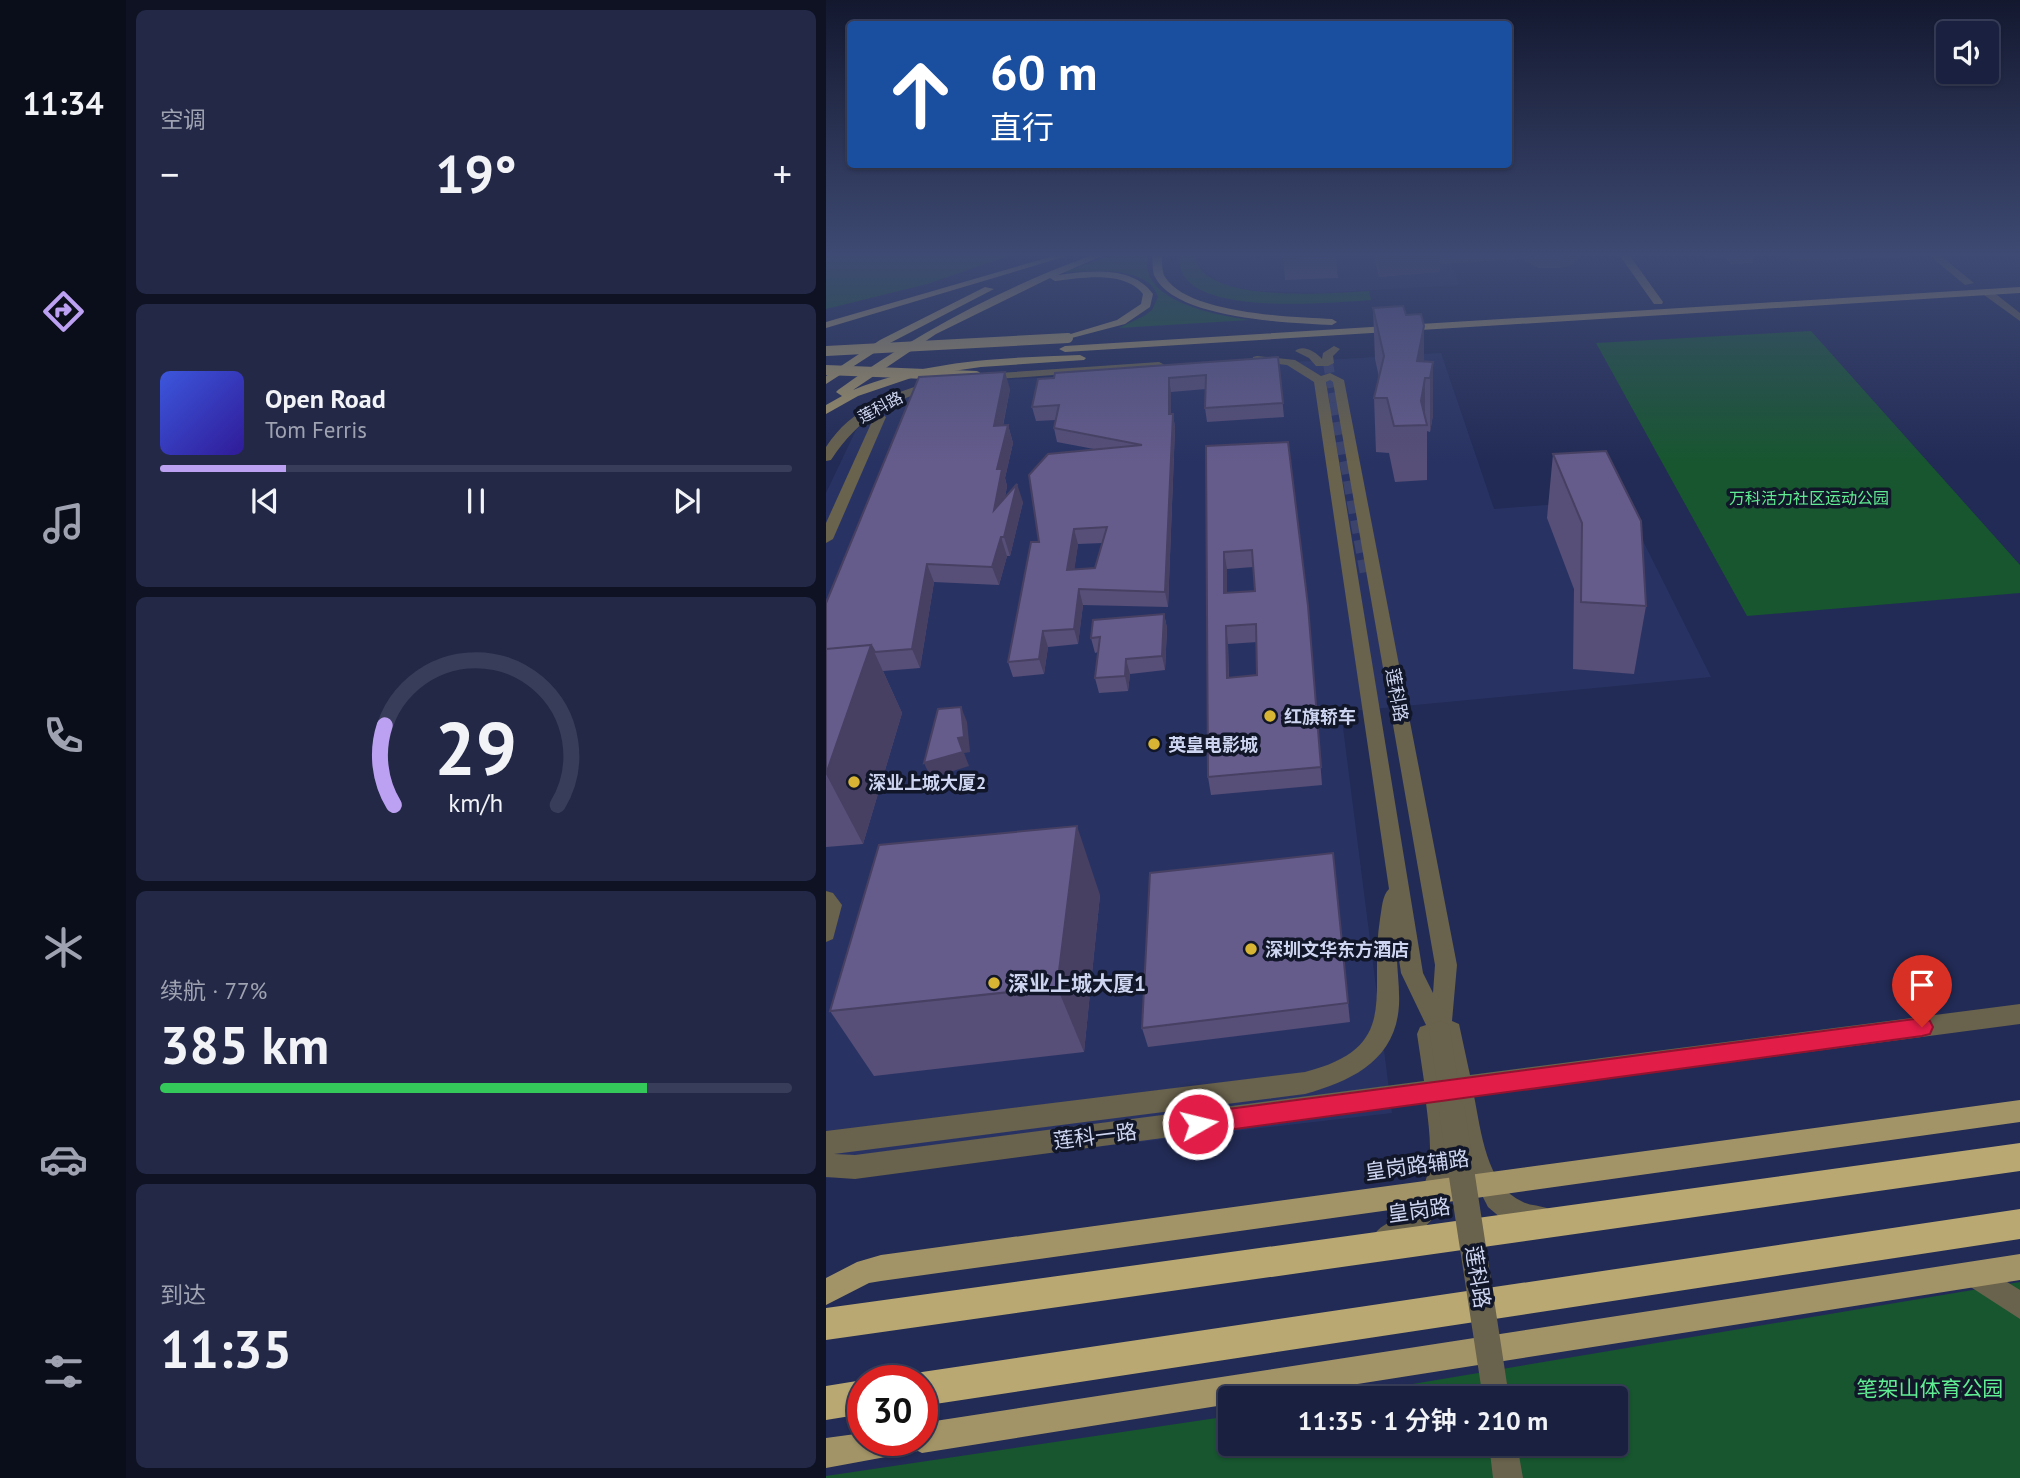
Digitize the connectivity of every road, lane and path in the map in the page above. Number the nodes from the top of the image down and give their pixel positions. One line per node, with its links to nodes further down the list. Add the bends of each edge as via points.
1 (920, 325): 17 (main road)
2 (945, 325): 18 (main road, via 896,355)
3 (1111, 325): 7 (main road)
4 (1294, 325): 7 (main road)
5 (1484, 325): 6 (main road)
6 (1310, 336): 7 (main road); 18 (main road, via 935,369 875,385)
7 (1066, 343): 9 (main road, bridge); 12 (main road)
8 (1334, 349): 14 (street)
9 (826, 351)
10 (1301, 351): 14 (street, 莲科路, via 1313,356)
11 (1242, 360): 14 (street, 莲科路, via 1294,362)
12 (826, 363)
13 (1173, 365): 16 (street, 莲科路)
14 (1323, 369): 22 (street, 莲科路); 26 (street, 莲科路, via 1338,380 1446,965)
15 (826, 370): 16 (main road, bridge)
16 (992, 376): 20 (street, 莲科路, bridge, via 936,384 874,407 845,428)
17 (826, 381)
18 (826, 408)
19 (880, 417): 21 (street)
20 (826, 457)
21 (826, 538)
22 (1396, 878): 26 (street, 莲科路, via 1412,973); 30 (street, via 1382,1035 1369,1054 1335,1075 1305,1083)
23 (826, 899): 24 (street, via 832,905)
24 (826, 933)
25 (2020, 1014): 27 (street, 莲科一路)
26 (1439, 1032): 27 (street, 莲科路); 28 (street, 莲科路); 43 (street, 莲科路, bridge)
27 (1462, 1087): 28 (street, 莲科一路); 33 (street, 莲科路)
28 (1436, 1091): 32 (street, 莲科一路, via 866,1165); 34 (street, 莲科路, via 1442,1154)
29 (2020, 1111): 33 (main road, 皇岗路辅路)
30 (826, 1143)
31 (2020, 1157): 35 (highway, 皇岗路)
32 (826, 1165)
33 (1487, 1184): 34 (main road, 皇岗路辅路); 35 (street, 莲科路, via 1496,1198 1526,1217)
34 (1437, 1190): 37 (street, 莲科路, via 1412,1222); 40 (main road, 皇岗路辅路, via 881,1268)
35 (1572, 1220): 37 (highway, 皇岗路)
36 (2020, 1224): 44 (highway)
37 (1361, 1249): 42 (highway, 皇岗路)
38 (2020, 1267): 39 (main road)
39 (1975, 1275): 41 (street); 47 (main road)
40 (826, 1292)
41 (2020, 1306)
42 (826, 1324)
43 (1494, 1386)
44 (938, 1387)
45 (847, 1400): 46 (highway)
46 (826, 1403)
47 (938, 1436)
48 (847, 1450): 49 (main road)
49 (826, 1453)
50 (1505, 1456): 51 (street)
51 (1508, 1478)

